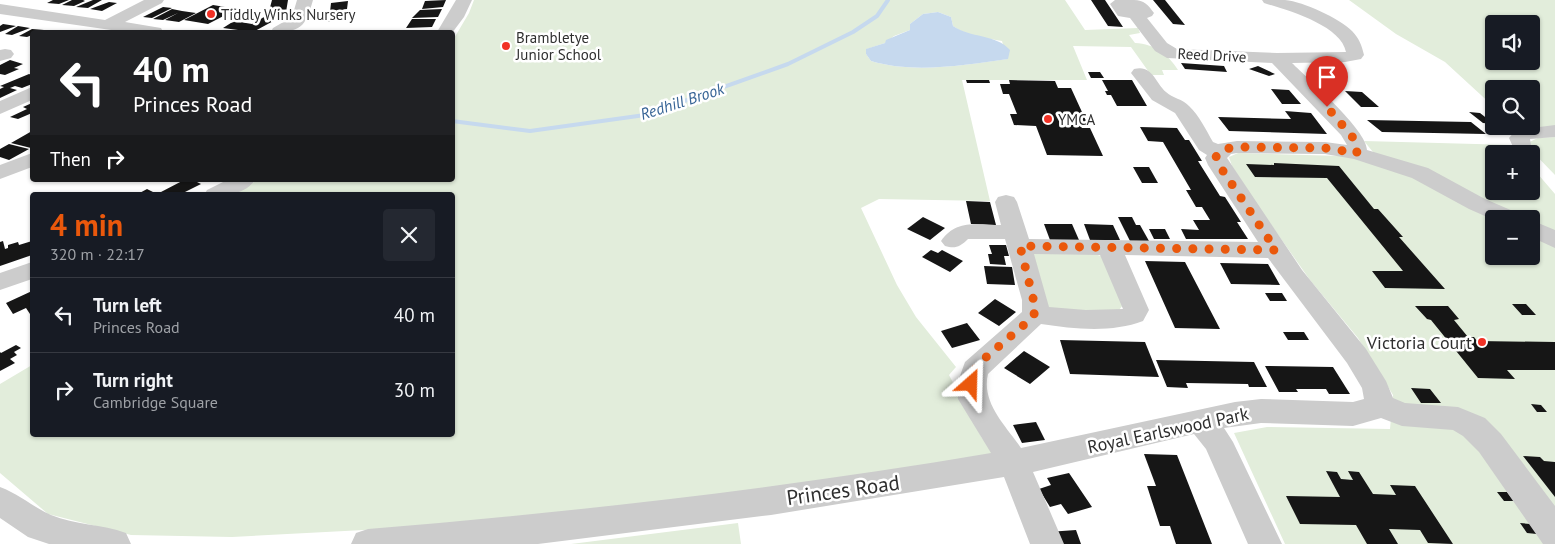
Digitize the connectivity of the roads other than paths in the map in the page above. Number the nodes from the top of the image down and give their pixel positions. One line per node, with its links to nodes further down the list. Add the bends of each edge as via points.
1 (156, 0): 7 (street)
2 (305, 0): 9 (street, via 299,20)
3 (464, 0): 10 (street)
4 (1270, 0): 11 (street, Reed Drive, via 1328,21 1350,40 1355,49 1354,55 1345,57)
5 (0, 9): 7 (street)
6 (1135, 13): 11 (street, Reed Drive, via 1161,47 1174,54)
7 (107, 26): 8 (street)
8 (139, 30)
9 (282, 30)
10 (447, 30)
11 (1276, 58): 18 (street, via 1349,131)
12 (1140, 73): 17 (street, via 1159,96 1182,109 1206,146)
13 (30, 94): 14 (street)
14 (5, 110)
15 (1555, 132): 16 (street, via 1523,134 1519,138)
16 (1521, 145)
17 (1218, 153): 18 (street, via 1237,147 1325,148); 30 (street, via 1219,165)
18 (1357, 153): 24 (street, via 1420,173)
19 (30, 160): 20 (street)
20 (0, 173)
21 (240, 182): 22 (street)
22 (221, 192)
23 (1006, 202): 26 (street)
24 (1491, 210)
25 (1540, 232): 27 (street)
26 (1018, 239): 28 (street, via 962,232); 29 (street); 33 (street, via 1036,306)
27 (1555, 240)
28 (953, 241)
29 (1109, 247): 30 (street); 33 (street, via 1134,303 1134,315 1124,319 1095,319)
30 (1276, 250): 34 (street, via 1364,368 1378,392)
31 (30, 271): 32 (street)
32 (0, 282)
33 (1035, 314): 36 (street, via 978,364 972,376 971,392 977,407)
34 (1378, 404): 35 (street, Royal Earlswood Park, via 1361,414 1261,411); 38 (street, via 1402,414 1458,419 1474,427 1490,443)
35 (1202, 421): 36 (street, Royal Earlswood Park); 42 (street, via 1218,442)
36 (1014, 462): 40 (street, Princes Road, via 843,491 552,529); 41 (street)
37 (0, 501): 39 (street, via 40,526 75,538)
38 (1555, 533)
39 (114, 544)
40 (368, 544)
41 (1047, 544)
42 (1265, 544)

